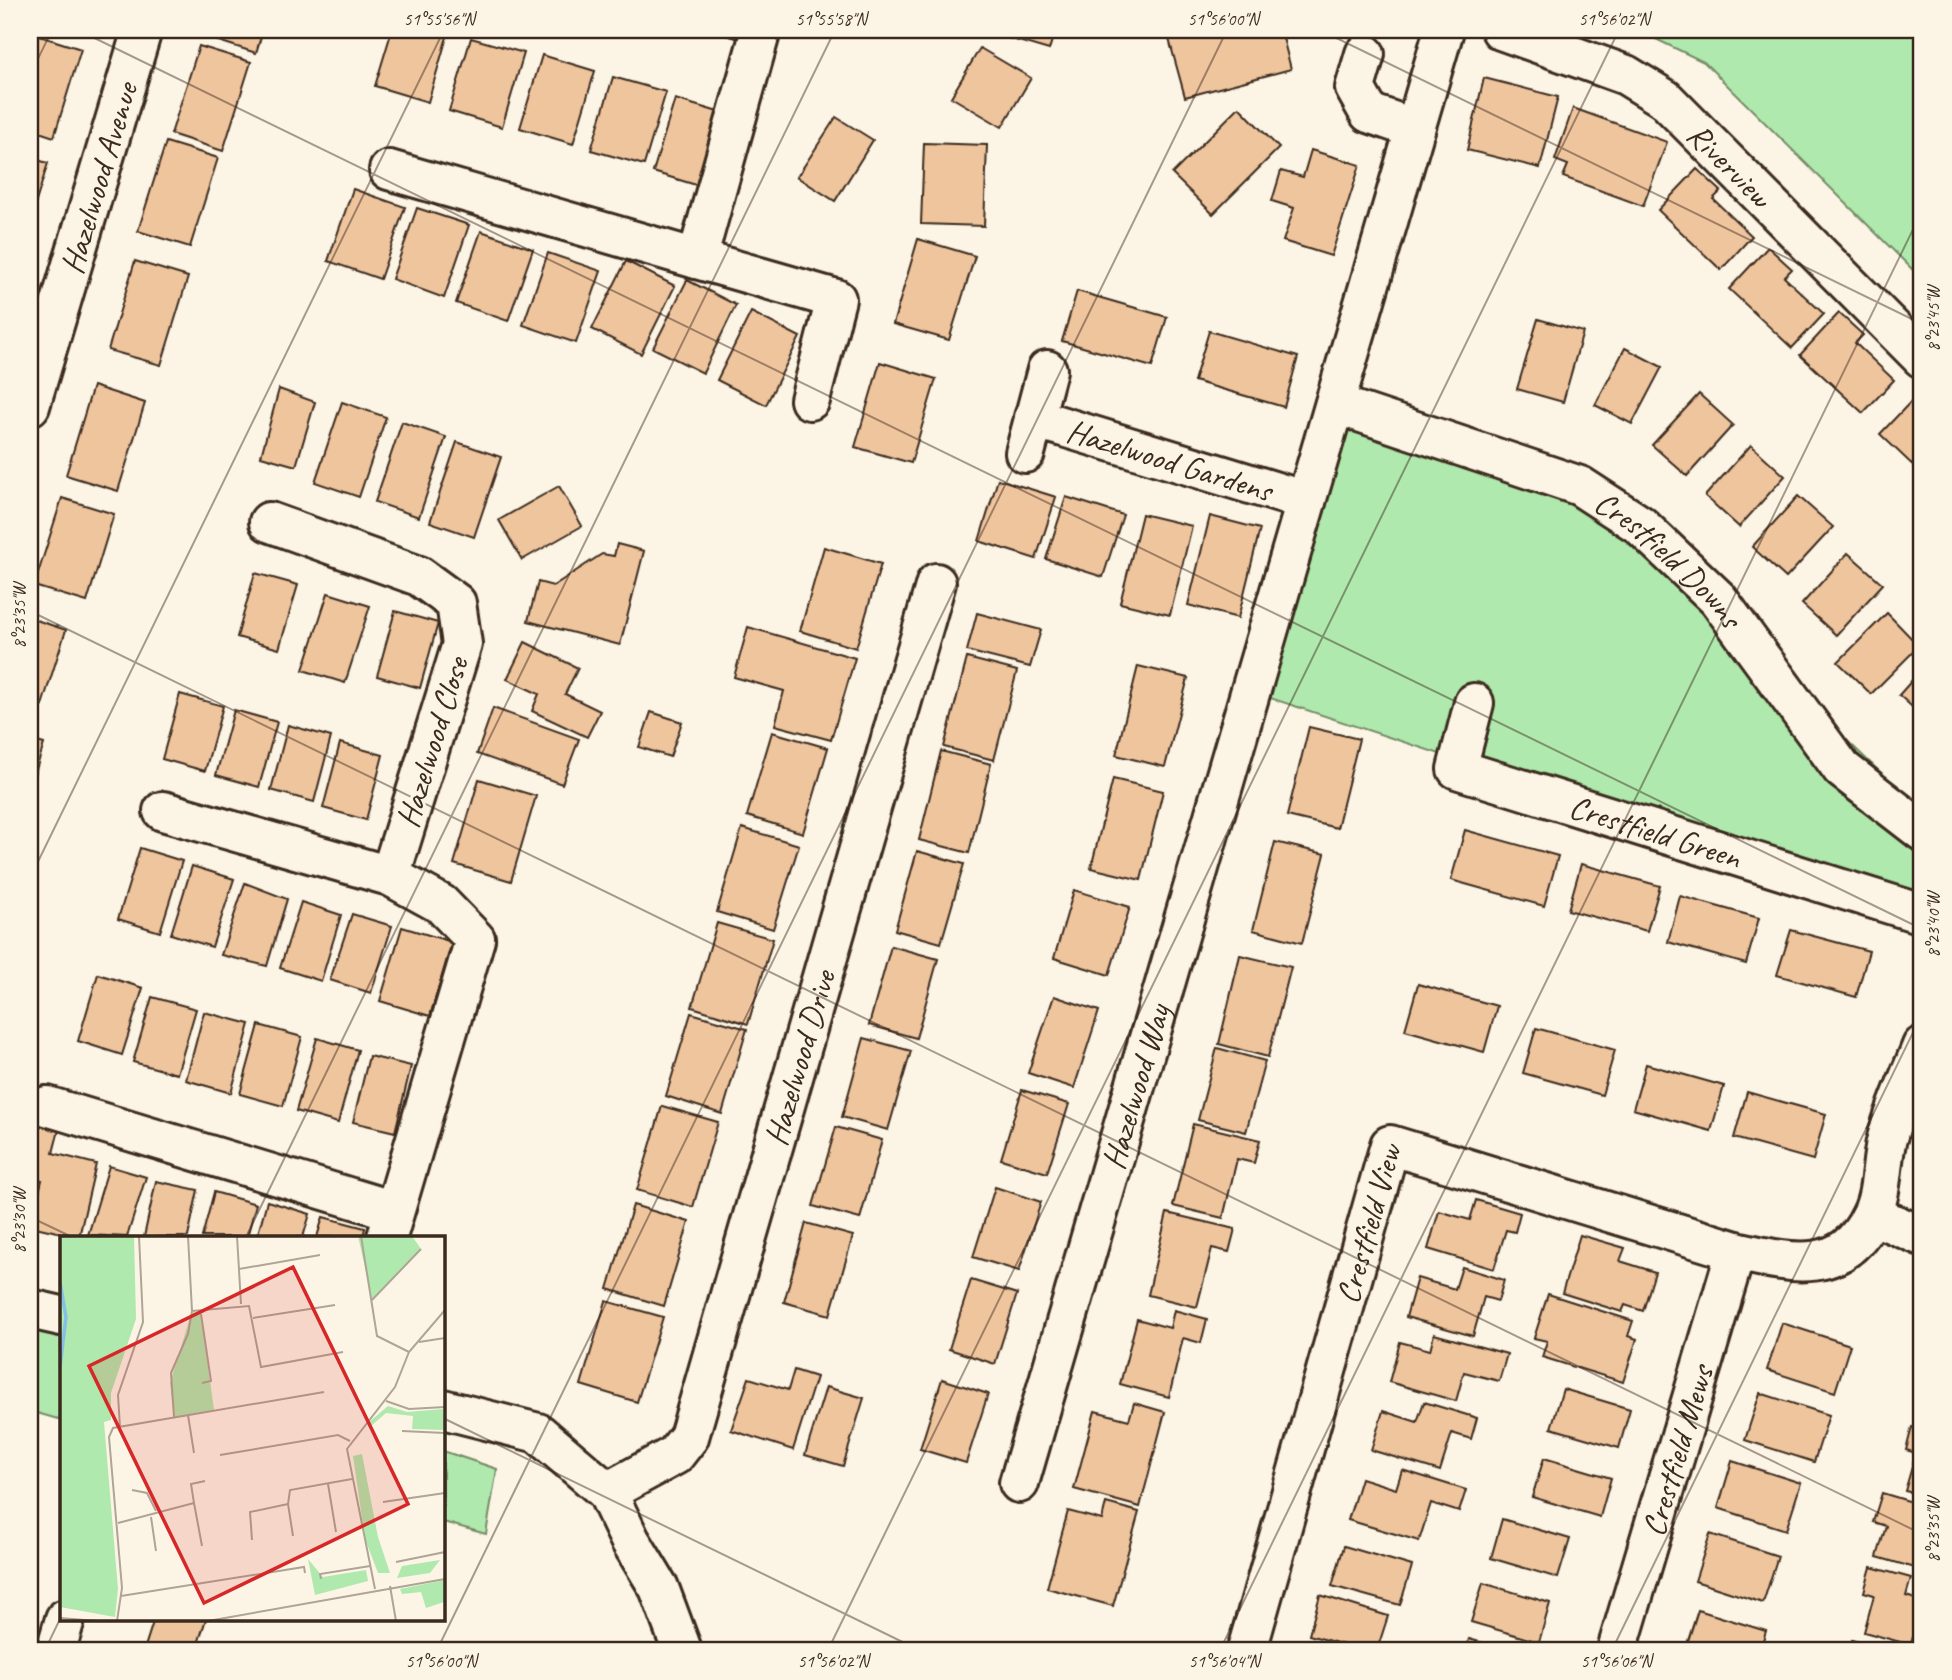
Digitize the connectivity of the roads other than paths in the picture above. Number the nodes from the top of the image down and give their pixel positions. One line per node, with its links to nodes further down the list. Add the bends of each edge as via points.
1 (142, 30): 13 (street, Hazelwood Avenue)
2 (761, 30): 8 (street)
3 (1444, 30): 6 (street, Hazelwood Way)
4 (1501, 30): 9 (street, Riverview, via 1626,75 1665,99)
5 (1365, 54): 6 (street, via 1355,88 1369,113)
6 (1415, 129): 12 (street, Hazelwood Way)
7 (388, 170): 8 (street)
8 (697, 260): 11 (street, via 836,299)
9 (1922, 358)
10 (1047, 370): 14 (street, Hazelwood Gardens, via 1029,435)
11 (810, 400)
12 (1335, 404): 14 (street, Hazelwood Way); 19 (street, Crestfield Downs, via 1580,486 1640,525 1718,599 1842,769)
13 (30, 405)
14 (1306, 501): 31 (street, Hazelwood Way)
15 (269, 522): 20 (street, Hazelwood Close, via 419,576 456,603 462,644)
16 (936, 583): 32 (street, Hazelwood Drive, via 689,1437 675,1455)
17 (1474, 703): 21 (street, Crestfield Green, via 1457,769)
18 (163, 811): 20 (street)
19 (1922, 831)
20 (390, 876): 25 (street, via 441,904 475,939)
21 (1922, 914)
22 (1922, 1046): 24 (street, via 1887,1140)
23 (47, 1106): 25 (street)
24 (1872, 1215): 26 (street); 27 (street, via 1854,1241 1831,1259 1783,1261)
25 (390, 1224)
26 (1922, 1236)
27 (1736, 1251): 36 (street, Crestfield View, via 1390,1146); 37 (street, Crestfield Mews)
28 (30, 1309): 29 (street)
29 (60, 1316)
30 (444, 1409): 32 (street, via 538,1433)
31 (1019, 1483)
32 (607, 1492): 35 (street, via 659,1588)
33 (65, 1620): 34 (street)
34 (56, 1650)
35 (682, 1650)
36 (1247, 1650)
37 (1617, 1650)

